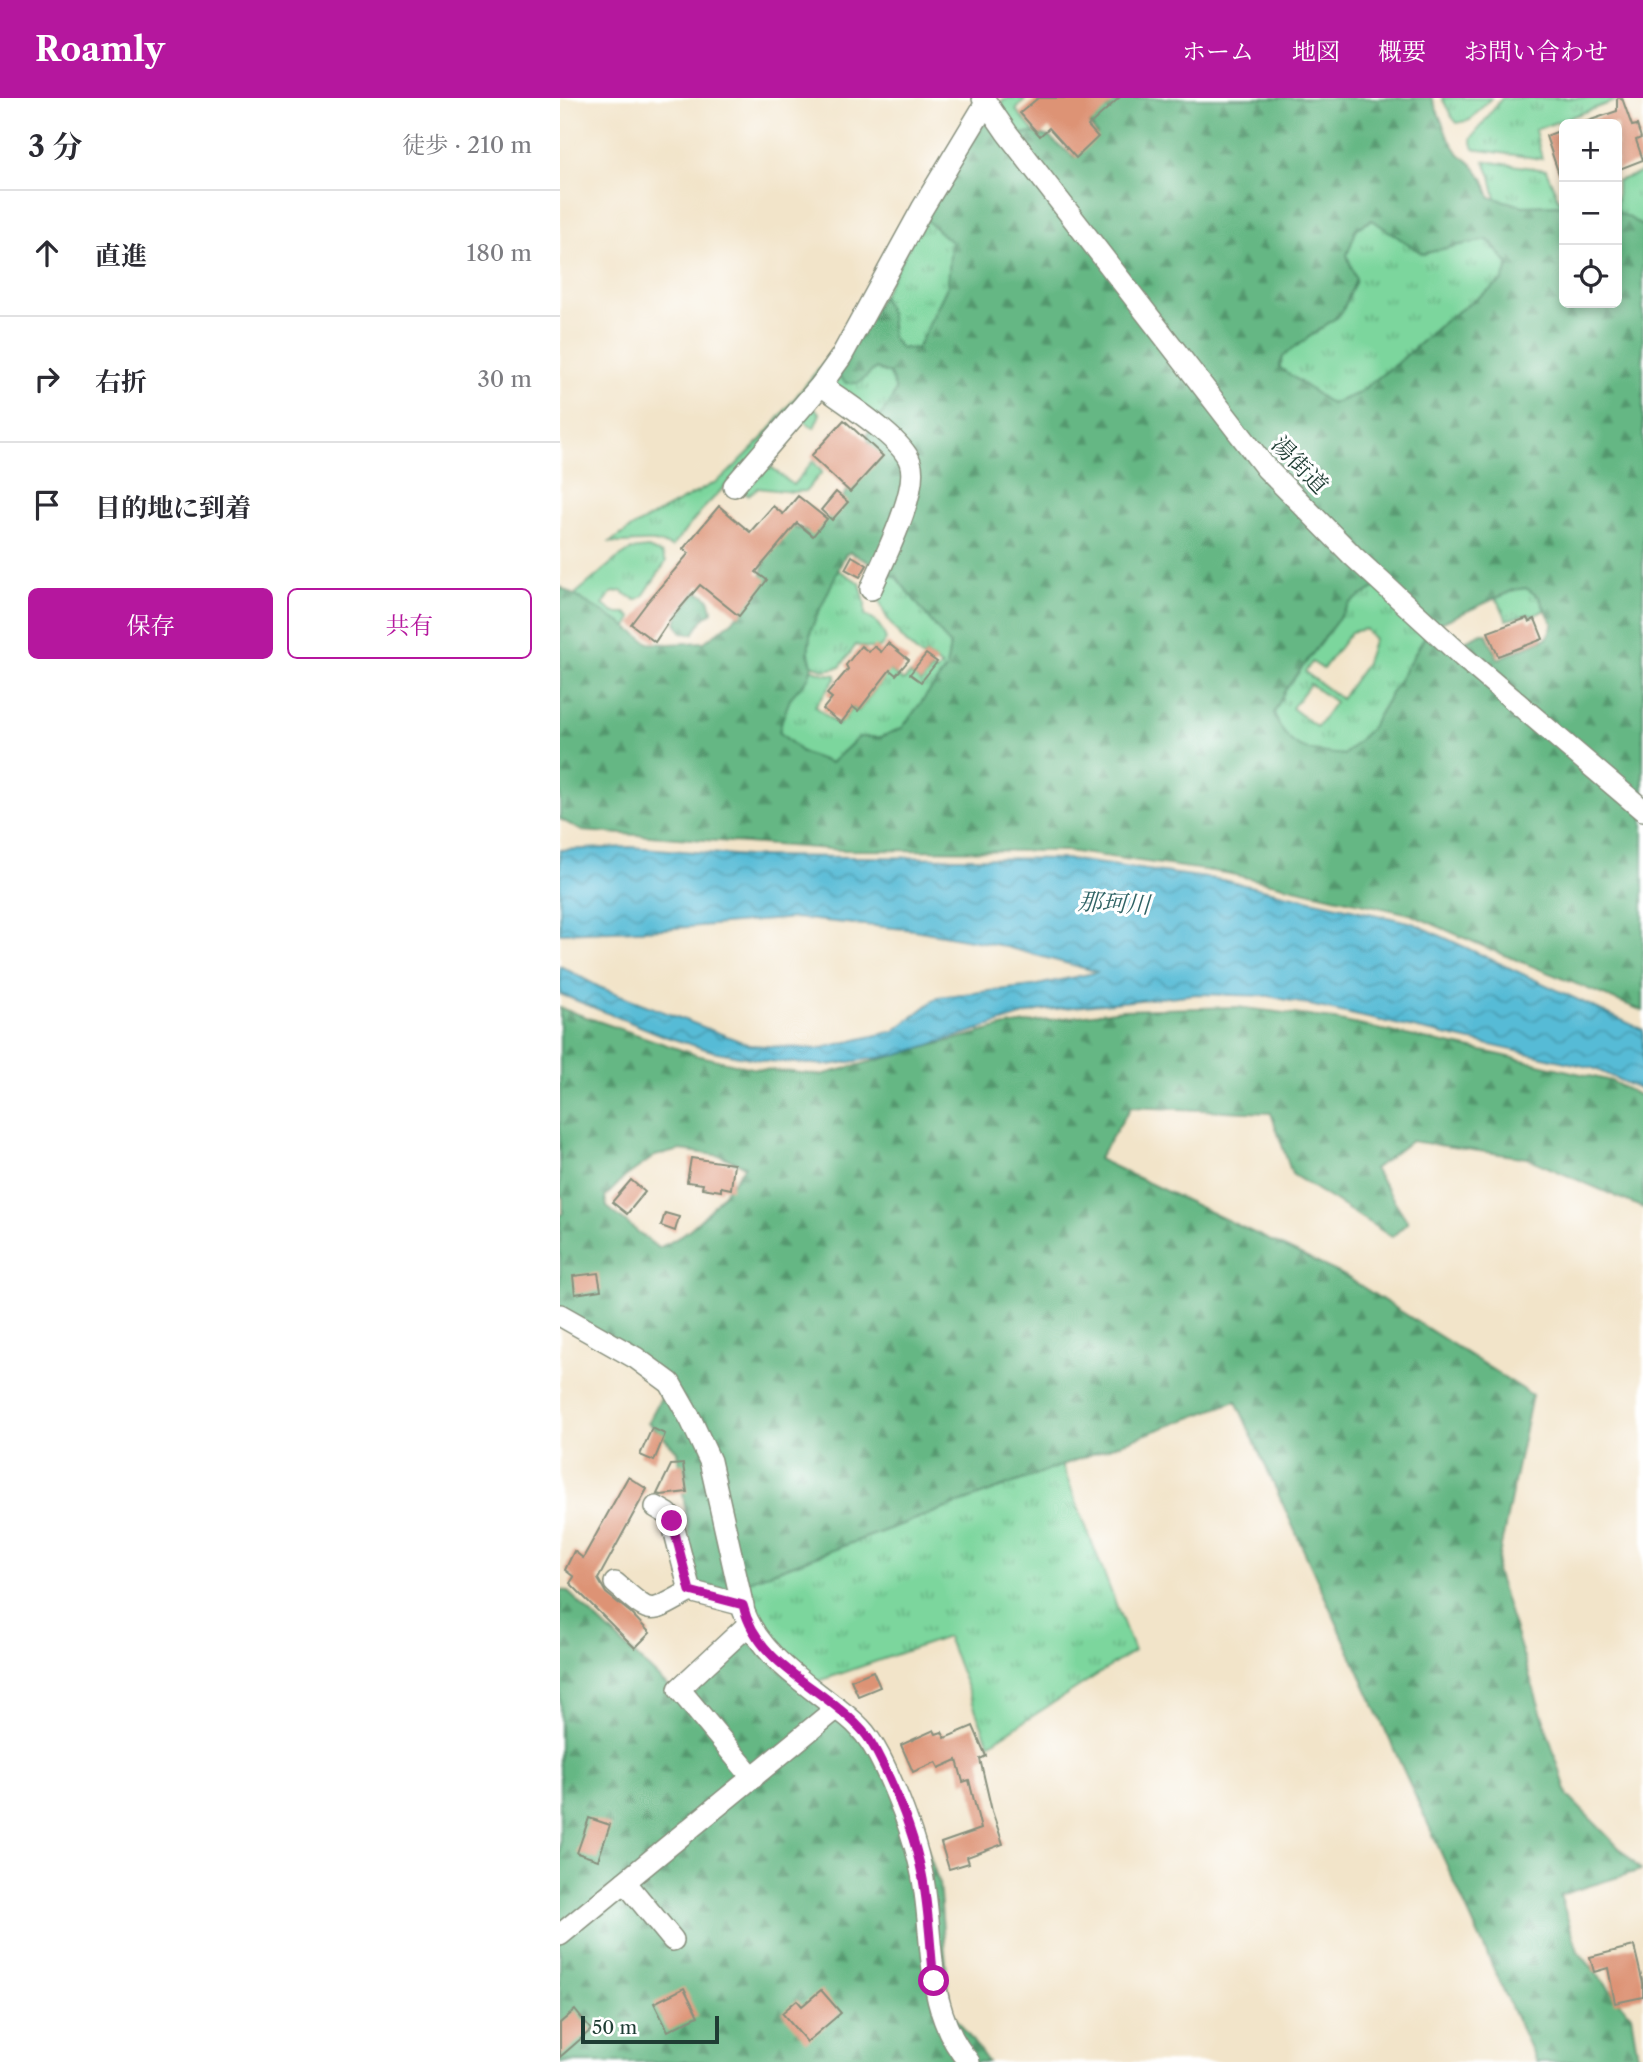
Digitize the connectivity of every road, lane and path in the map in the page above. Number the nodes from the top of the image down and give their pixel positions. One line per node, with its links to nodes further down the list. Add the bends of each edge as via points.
1 (985, 101): 2 (street); 5 (street, 湯街道, via 1266,468 1463,657)
2 (821, 385): 3 (street); 4 (street, via 891,437 911,463 907,499)
3 (734, 486)
4 (871, 589)
5 (1643, 810)
6 (560, 1315): 10 (street, via 670,1383 710,1461)
7 (656, 1507): 9 (street, via 672,1521)
8 (615, 1583): 9 (street, via 647,1609 658,1610)
9 (690, 1591): 10 (street)
10 (746, 1614): 11 (street, via 754,1634 776,1660); 12 (street, via 680,1689)
11 (837, 1708): 12 (street); 16 (street, via 874,1746 913,1838 923,1875 934,1981 944,2023)
12 (753, 1778): 13 (street)
13 (625, 1882): 14 (street); 15 (street)
14 (560, 1935)
15 (673, 1940)
16 (969, 2062)

